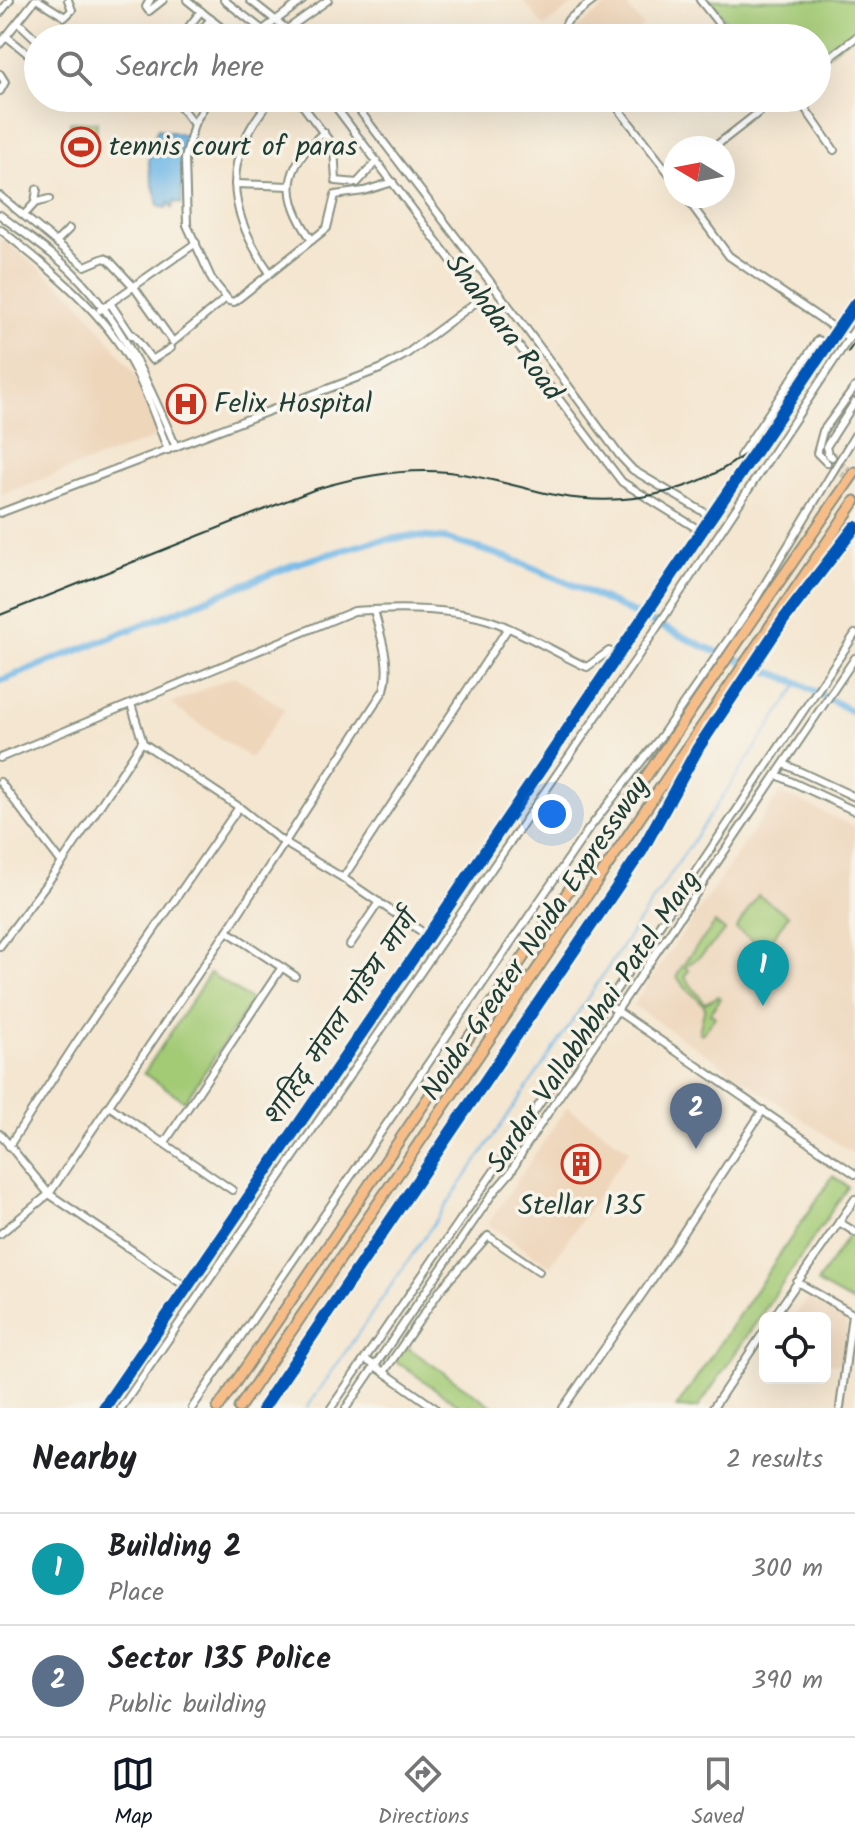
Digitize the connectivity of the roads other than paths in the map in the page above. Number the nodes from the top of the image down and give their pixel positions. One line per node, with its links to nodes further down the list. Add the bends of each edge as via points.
1 (10, 0): 14 (street)
2 (37, 0): 3 (street, via 65,17 72,10); 17 (street)
3 (68, 0)
4 (150, 0): 5 (street, via 149,11)
5 (163, 0)
6 (187, 0): 13 (street)
7 (224, 0): 21 (street)
8 (250, 0): 16 (street)
9 (303, 0): 16 (street)
10 (328, 0): 24 (street)
11 (594, 0): 25 (street)
12 (700, 0): 26 (street)
13 (201, 11): 15 (street); 18 (street)
14 (0, 13)
15 (211, 19): 19 (street); 20 (street)
16 (276, 20): 22 (street); 23 (street)
17 (18, 22): 27 (street); 28 (street)
18 (191, 24)
19 (207, 24)
20 (217, 24)
21 (255, 24)
22 (271, 24)
23 (281, 24)
24 (294, 24)
25 (566, 24)
26 (719, 24)
27 (24, 28)
28 (6, 36): 30 (street); 31 (street)
29 (855, 38): 32 (street)
30 (0, 44)
31 (24, 51)
32 (831, 56)
33 (0, 74): 34 (street, via 5,82)
34 (0, 91)
35 (184, 112): 44 (street)
36 (201, 112): 44 (street)
37 (262, 112): 52 (street, via 248,129)
38 (308, 112): 45 (street)
39 (340, 112): 48 (street, Shahdara Road)
40 (361, 112): 68 (street, Shahdara Road)
41 (621, 112): 49 (street)
42 (759, 112): 46 (street)
43 (808, 112): 47 (street)
44 (194, 124): 66 (street, via 184,192 187,225)
45 (324, 132): 50 (street, via 335,150); 53 (street, via 300,155)
46 (728, 136)
47 (834, 150)
48 (377, 161): 50 (street, via 357,183); 51 (street, Shahdara Road)
49 (663, 165)
50 (336, 181): 55 (street)
51 (393, 182): 55 (street); 70 (street, Shahdara Road)
52 (235, 184): 53 (street); 67 (street, via 252,248)
53 (290, 186): 64 (street, via 295,213)
54 (37, 189): 58 (street)
55 (335, 195): 64 (street, via 329,225)
56 (0, 196): 61 (street)
57 (49, 199): 58 (street)
58 (35, 203): 61 (street)
59 (694, 208): 78 (street, via 733,259)
60 (0, 215): 75 (street, via 65,265)
61 (24, 215): 65 (street)
62 (0, 229): 76 (street)
63 (69, 229): 65 (street)
64 (312, 240): 67 (street)
65 (56, 242): 69 (street, via 86,267 109,260)
66 (196, 243): 69 (street); 71 (street)
67 (270, 273): 71 (street, via 234,302)
68 (486, 276): 70 (street); 93 (street, Shahdara Road, via 633,470)
69 (134, 287): 71 (street, via 173,342); 73 (street)
70 (471, 288): 72 (street, Shahdara Road)
71 (225, 299)
72 (480, 299): 87 (street, via 380,369); 95 (street, Shahdara Road, via 622,482)
73 (110, 303): 75 (street); 79 (street)
74 (855, 304): 78 (street, शाहिद मंगल पांडेय मार्ग)
75 (102, 308): 76 (street); 81 (street)
76 (96, 314): 88 (street, via 134,369)
77 (855, 329): 80 (street)
78 (837, 330): 80 (street); 82 (street, शाहिद मंगल पांडेय मार्ग)
79 (133, 335): 81 (street); 83 (street, via 152,360)
80 (849, 338): 108 (street)
81 (126, 340): 87 (street)
82 (828, 344): 89 (street, via 818,340); 93 (street, शाहिद मंगल पांडेय मार्ग)
83 (171, 348)
84 (855, 387): 85 (street, via 823,431 817,453 829,460 826,447)
85 (855, 402)
86 (855, 435): 96 (street)
87 (176, 447): 88 (street)
88 (168, 450): 92 (street)
89 (740, 456)
90 (855, 472): 96 (highway, Noida-Greater Noida Expressway)
91 (855, 501): 98 (highway, Noida-Greater Noida Expressway)
92 (0, 513)
93 (712, 517): 95 (street, शाहिद मंगल पांडेय मार्ग)
94 (855, 527): 98 (street)
95 (701, 531): 101 (street, शाहिद मंगल पांडेय मार्ग)
96 (758, 604): 103 (highway, Noida-Greater Noida Expressway)
97 (374, 610): 99 (street, via 449,613); 104 (street, via 354,611); 116 (street, via 386,660 384,690)
98 (780, 617): 105 (highway, Noida-Greater Noida Expressway)
99 (508, 628): 101 (street, via 587,667 609,651); 118 (street)
100 (855, 634): 126 (street, Sardar Vallabhbhai Patel Marg)
101 (620, 654): 106 (street, शाहिद मंगल पांडेय मार्ग)
102 (854, 659): 110 (street, Sardar Vallabhbhai Patel Marg)
103 (693, 697): 151 (street, via 588,830); 152 (highway, Noida-Greater Noida Expressway)
104 (131, 704): 107 (street); 109 (street)
105 (719, 709): 153 (highway, Noida-Greater Noida Expressway); 154 (street, via 641,852)
106 (565, 734): 108 (street); 121 (street, शाहिद मंगल पांडेय मार्ग)
107 (142, 742): 114 (street); 117 (street)
108 (577, 744): 150 (street)
109 (0, 758)
110 (784, 764): 111 (street, Sardar Vallabhbhai Patel Marg); 113 (street)
111 (777, 775): 115 (street); 127 (street, Sardar Vallabhbhai Patel Marg)
112 (0, 782): 117 (street)
113 (855, 797)
114 (239, 807): 116 (street); 132 (street)
115 (855, 811)
116 (283, 842): 118 (street); 120 (street)
117 (62, 863): 123 (street)
118 (343, 878): 119 (street)
119 (379, 902): 121 (street); 122 (street)
120 (227, 931): 124 (street); 128 (street)
121 (428, 936): 142 (street, शाहिद मंगल पांडेय मार्ग)
122 (350, 945)
123 (0, 946)
124 (282, 967): 125 (street); 131 (street)
125 (295, 976)
126 (607, 1004): 127 (street); 146 (street, Sardar Vallabhbhai Patel Marg)
127 (617, 1011): 129 (street); 147 (street, Sardar Vallabhbhai Patel Marg)
128 (109, 1106): 131 (street); 135 (street)
129 (763, 1110): 133 (street); 158 (street)
130 (0, 1134): 132 (street)
131 (162, 1142): 134 (street)
132 (9, 1146): 135 (street)
133 (855, 1174)
134 (232, 1190)
135 (49, 1194): 139 (street); 142 (street)
136 (855, 1199): 137 (street)
137 (839, 1222): 138 (street); 141 (street)
138 (855, 1232)
139 (0, 1234)
140 (539, 1271): 148 (street, via 488,1236 441,1289)
141 (797, 1282): 143 (street); 144 (street)
142 (188, 1288): 149 (street, शाहिद मंगल पांडेय मार्ग)
143 (777, 1312)
144 (854, 1314): 160 (street)
145 (759, 1339): 159 (street)
146 (365, 1359): 147 (street); 155 (street, Sardar Vallabhbhai Patel Marg)
147 (375, 1366): 148 (street); 156 (street, Sardar Vallabhbhai Patel Marg)
148 (384, 1372): 157 (street)
149 (104, 1408)
150 (121, 1408)
151 (192, 1408)
152 (218, 1408)
153 (239, 1408)
154 (263, 1408)
155 (331, 1408)
156 (346, 1408)
157 (435, 1408)
158 (563, 1408)
159 (713, 1408)
160 (840, 1408)

